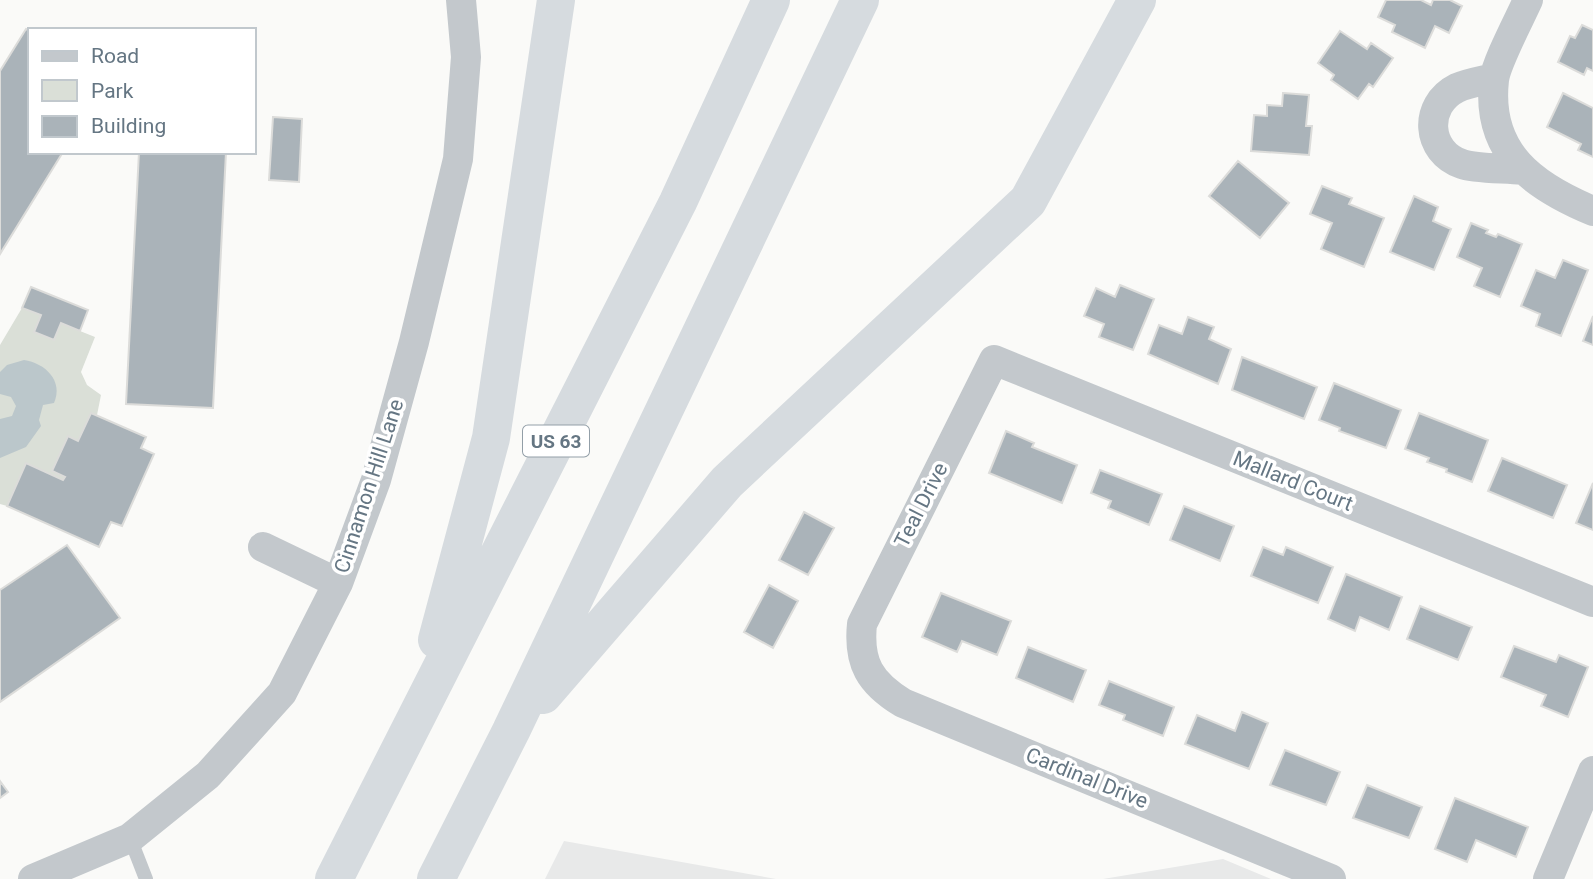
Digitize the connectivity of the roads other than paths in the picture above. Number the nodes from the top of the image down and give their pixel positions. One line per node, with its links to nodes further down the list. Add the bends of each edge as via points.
1 (461, 0): 12 (street, Cinnamon Hill Lane, via 466,57 458,159 376,480)
2 (556, 0): 15 (highway, via 491,438)
3 (771, 0): 15 (highway, US 63, via 678,202)
4 (860, 0): 16 (highway)
5 (1137, 0): 16 (highway, via 1028,201 727,482)
6 (1528, 0): 7 (street)
7 (1494, 78): 8 (street, via 1495,113 1505,148); 8 (street, via 1456,88 1439,104 1432,118 1435,140 1461,164)
8 (1522, 170): 9 (street, via 1559,196)
9 (1593, 211)
10 (994, 360): 13 (street, Mallard Court); 14 (street, Teal Drive, via 869,608 862,624)
11 (263, 547): 12 (street)
12 (338, 583): 18 (street, Cinnamon Hill Lane, via 282,693 208,775)
13 (1593, 602)
14 (863, 654): 23 (street, Cardinal Drive, via 881,689 903,703)
15 (416, 717): 21 (highway, US 63)
16 (511, 731): 22 (highway)
17 (1593, 771): 24 (street)
18 (130, 838): 19 (street, Cinnamon Hill Lane); 20 (lane)
19 (33, 879)
20 (146, 879)
21 (334, 879)
22 (436, 879)
23 (1331, 879)
24 (1548, 879)

